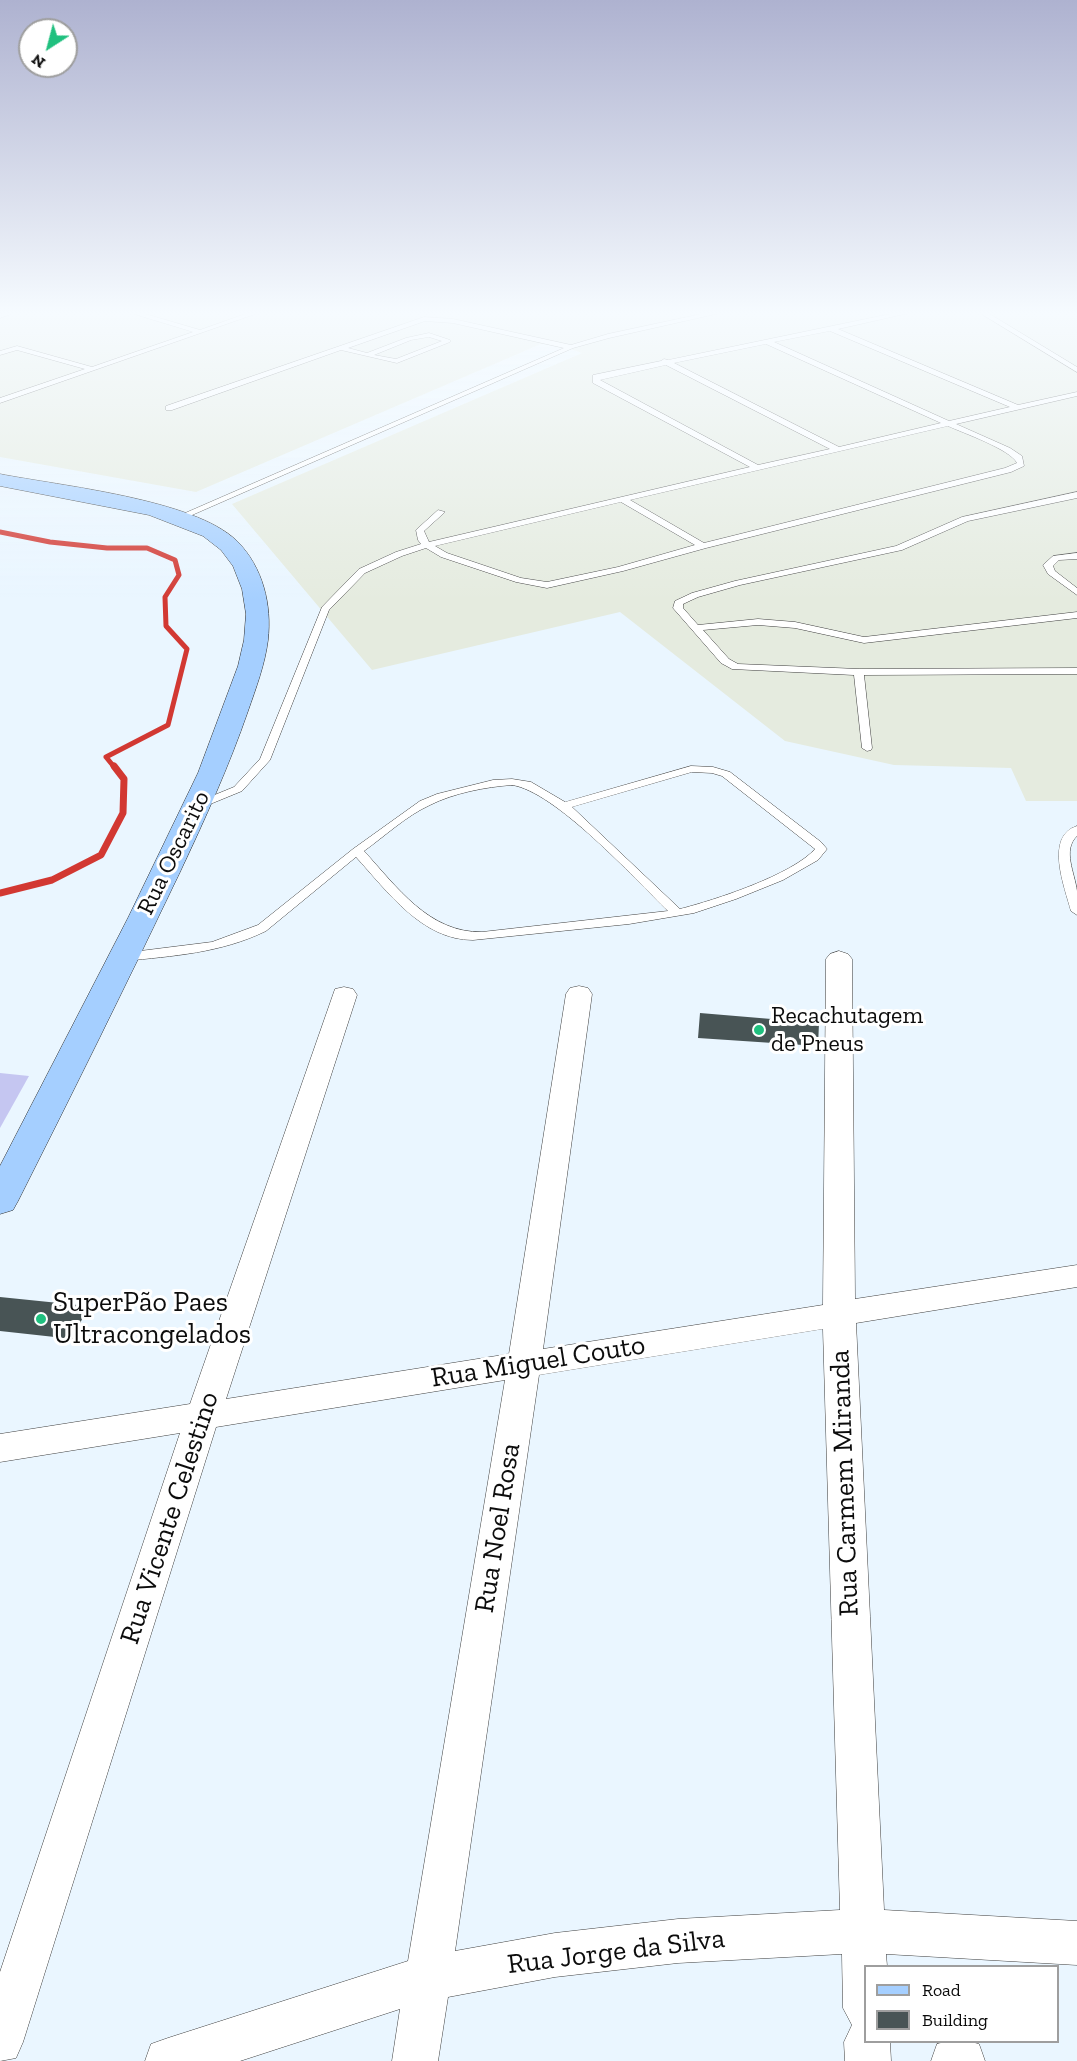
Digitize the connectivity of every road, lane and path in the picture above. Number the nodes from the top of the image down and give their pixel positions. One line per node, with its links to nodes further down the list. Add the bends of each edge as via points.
1 (428, 409): 13 (lane)
2 (650, 409): 8 (lane)
3 (759, 409): 7 (lane)
4 (917, 409): 6 (lane)
5 (1012, 409): 6 (lane)
6 (948, 423): 7 (lane); 15 (lane, via 1007,450 1021,464)
7 (837, 449): 8 (lane)
8 (757, 468): 11 (lane)
9 (0, 480): 13 (main road, Rua Oscarito)
10 (1077, 495): 19 (lane, via 965,519 898,548 695,595 677,606)
11 (621, 499): 14 (lane); 15 (lane)
12 (441, 512): 14 (lane, via 420,530)
13 (180, 517): 23 (main road, Rua Oscarito, via 212,530 230,546 250,576 257,602 256,640 244,686)
14 (427, 545): 15 (lane, via 454,559 547,585); 23 (lane, via 362,571 325,609 265,760 238,789)
15 (703, 546)
16 (1077, 556): 17 (lane, via 1056,558 1048,565 1051,572)
17 (1077, 592)
18 (1077, 615): 19 (lane, via 864,640 795,625 758,622)
19 (695, 628): 21 (lane, via 725,661 736,667)
20 (1077, 671): 21 (lane)
21 (859, 672): 22 (lane)
22 (867, 748)
23 (199, 805): 29 (main road, Rua Oscarito)
24 (564, 806): 26 (lane, via 527,784 493,783 424,803); 28 (lane); 28 (lane, via 691,769 713,770 726,774 821,849 810,862 778,878)
25 (1077, 829): 27 (lane, via 1067,839 1064,851)
26 (357, 851): 28 (lane, via 423,920 459,936); 29 (lane, via 248,936)
27 (1077, 911)
28 (678, 913)
29 (124, 957): 33 (main road, Rua Oscarito)
30 (839, 958): 35 (street, Rua Carmem Miranda)
31 (579, 994): 36 (street, Rua Noel Rosa)
32 (344, 995): 37 (street, Rua Vicente Celestino)
33 (0, 1200)
34 (1077, 1276): 35 (street, Rua Miguel Couto)
35 (839, 1314): 36 (street, Rua Miguel Couto); 39 (street, Rua Carmem Miranda)
36 (524, 1364): 37 (street, Rua Miguel Couto); 42 (street, Rua Noel Rosa)
37 (203, 1415): 38 (street, Rua Miguel Couto); 43 (street, Rua Vicente Celestino)
38 (0, 1448)
39 (862, 1931): 40 (street, Rua Jorge da Silva); 41 (street, Rua Carmem Miranda); 42 (street, Rua Jorge da Silva, via 678,1941 555,1955)
40 (1077, 1943)
41 (864, 1970)
42 (427, 1978): 45 (street, Rua Jorge da Silva); 46 (street, Rua Noel Rosa)
43 (0, 2042)
44 (867, 2043): 47 (street)
45 (168, 2061)
46 (415, 2061)
47 (868, 2061)
48 (954, 2061): 49 (street)
49 (962, 2061)

